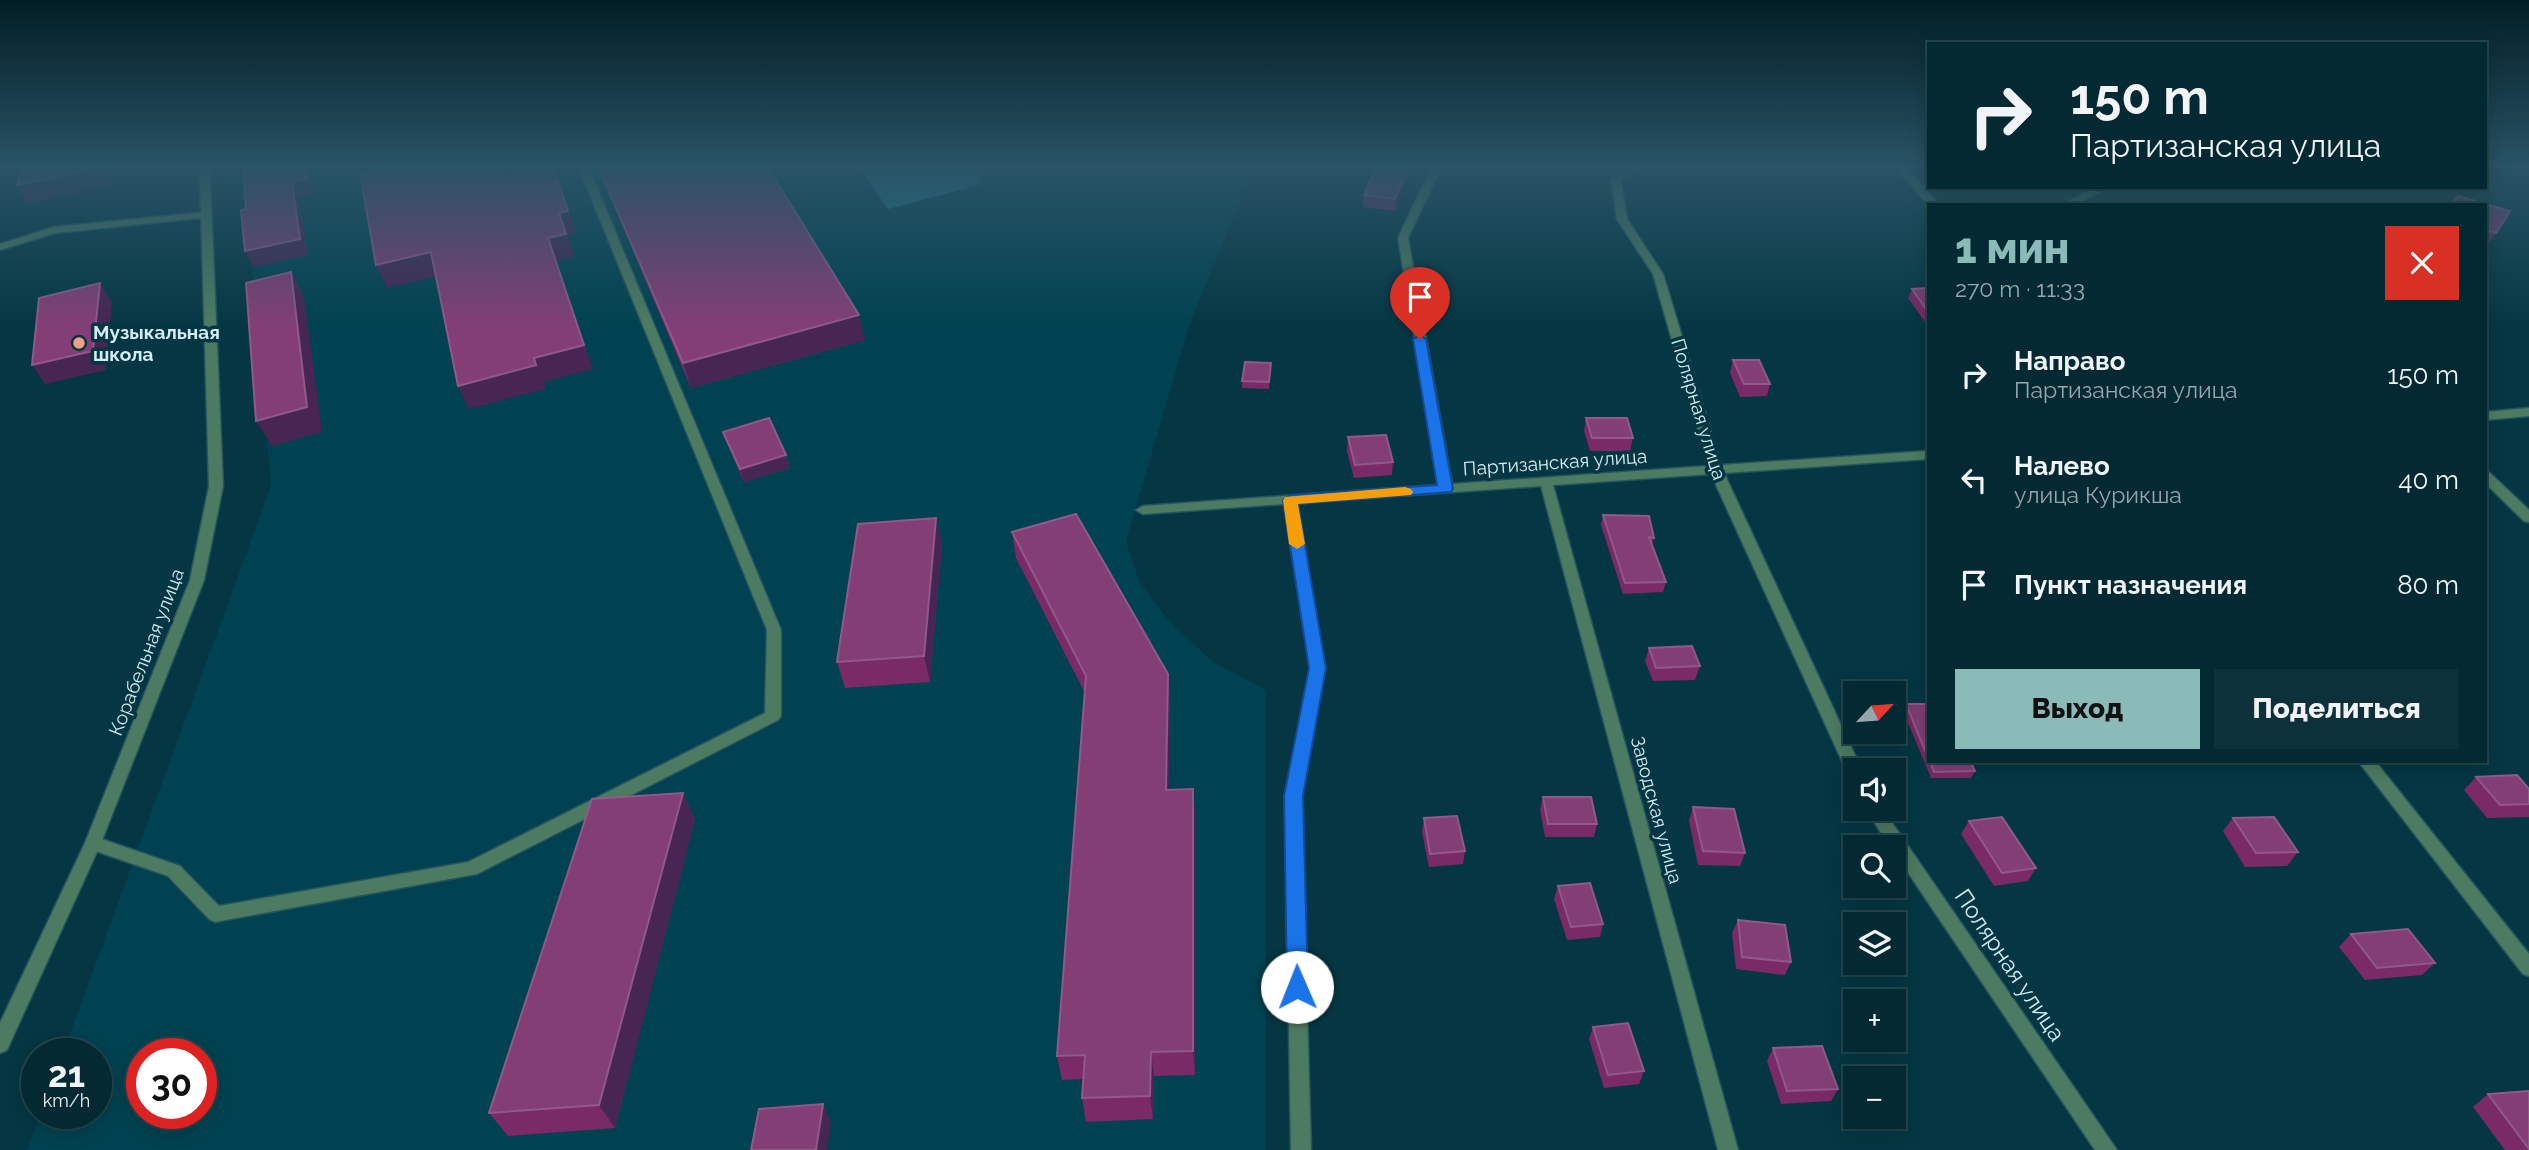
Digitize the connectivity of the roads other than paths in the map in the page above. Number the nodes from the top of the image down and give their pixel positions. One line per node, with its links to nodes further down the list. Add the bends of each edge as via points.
1 (159, 220): 6 (street, via 54,230)
2 (206, 220): 20 (street, Корабельная улица, via 216,486 197,580)
3 (605, 220): 20 (street, via 774,631 773,716 471,869 215,914 174,871)
4 (1412, 220): 13 (street, via 1403,238)
5 (1622, 220): 10 (street, Полярная улица, via 1658,274)
6 (0, 247)
7 (2529, 412): 8 (street)
8 (2487, 416)
9 (1927, 455): 10 (street, Партизанская улица)
10 (1716, 470): 12 (street, Партизанская улица); 17 (street, Полярная улица)
11 (2487, 478): 16 (street)
12 (1546, 482): 13 (street, Партизанская улица); 24 (street, Заводская улица)
13 (1446, 489): 14 (street, Партизанская улица)
14 (1290, 500): 15 (street, Партизанская улица); 23 (street, via 1317,668 1293,796)
15 (1143, 510)
16 (2529, 518)
17 (1849, 758)
18 (2368, 763): 21 (street)
19 (1882, 821): 25 (street, Полярная улица)
20 (93, 843): 22 (street, Корабельная улица)
21 (2529, 968)
22 (0, 1044)
23 (1301, 1150)
24 (1728, 1150)
25 (2107, 1150)

